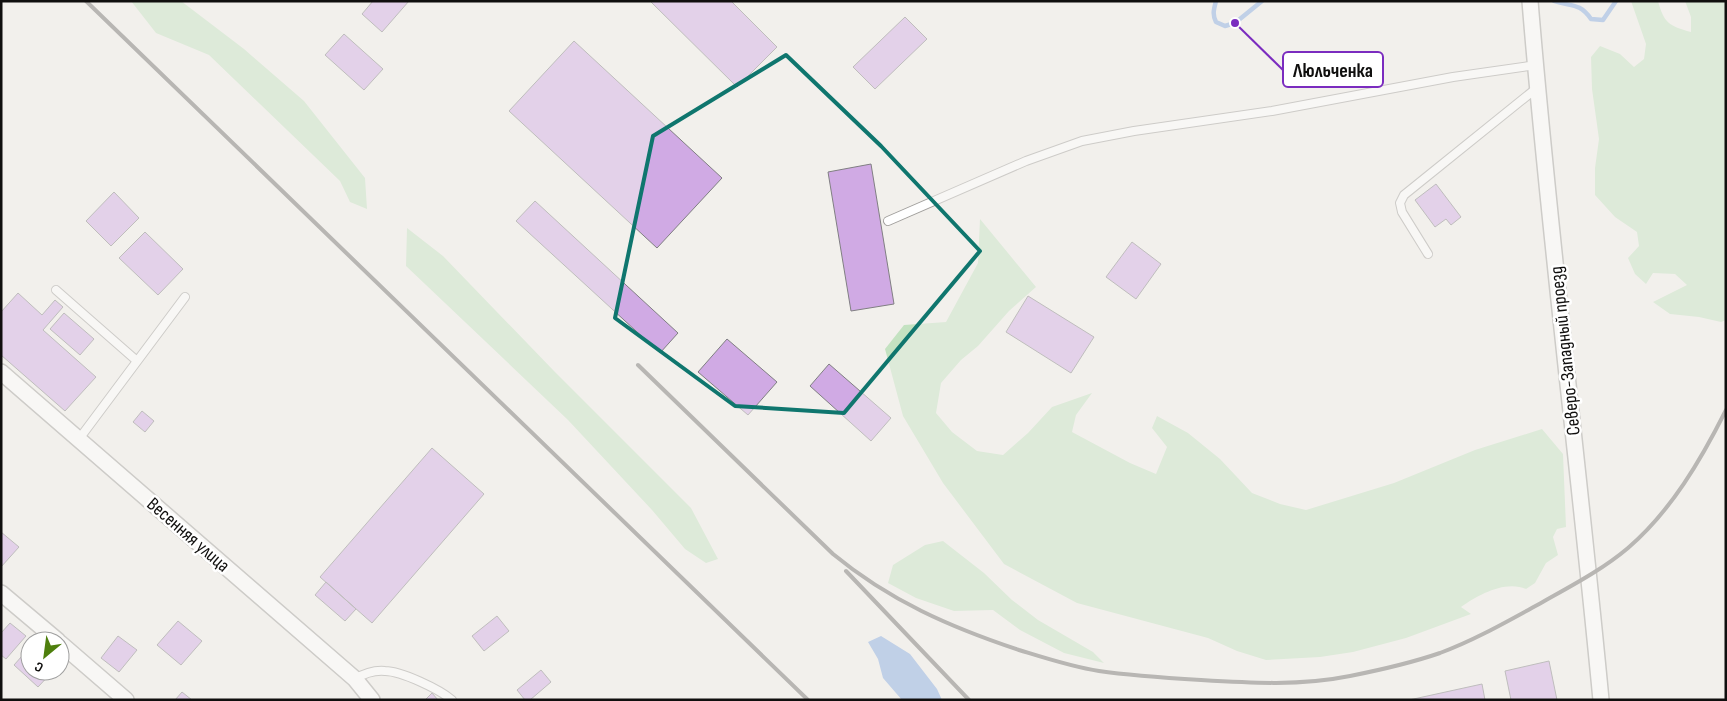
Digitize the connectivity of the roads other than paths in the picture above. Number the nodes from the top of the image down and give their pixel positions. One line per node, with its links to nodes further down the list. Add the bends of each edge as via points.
1 (1530, 2): 2 (street, Северо-Западный проезд)
2 (1536, 65): 3 (street, Северо-Западный проезд); 4 (lane, via 1082,141 1026,161)
3 (1538, 87): 5 (lane, via 1404,195 1400,203 1402,212); 18 (street, Северо-Западный проезд)
4 (888, 221)
5 (1428, 254)
6 (56, 290): 8 (lane)
7 (185, 297): 8 (lane)
8 (138, 361): 10 (lane)
9 (1, 372): 10 (street, Весенняя улица)
10 (79, 440): 14 (street, Весенняя улица)
11 (1, 593): 12 (street)
12 (46, 631)
13 (70, 652): 15 (street)
14 (355, 679): 16 (street, Весенняя улица); 17 (lane, via 366,673 386,671 419,681)
15 (126, 700)
16 (372, 700)
17 (452, 700)
18 (1601, 700)

